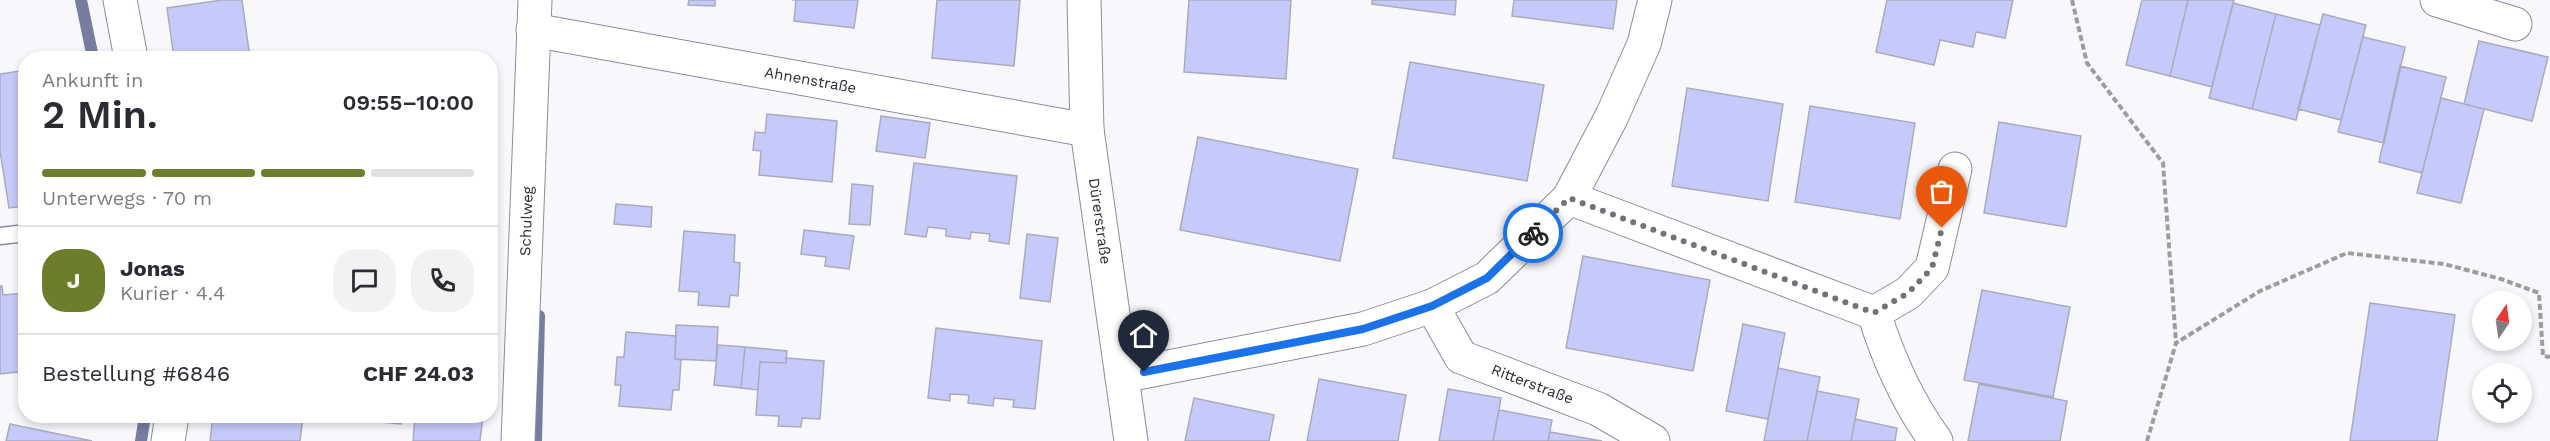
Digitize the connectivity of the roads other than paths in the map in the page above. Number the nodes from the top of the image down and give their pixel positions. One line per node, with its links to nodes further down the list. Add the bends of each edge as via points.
1 (120, 0): 7 (street)
2 (1084, 0): 8 (street, Dürerstraße)
3 (1655, 0): 10 (street, via 1644,44 1612,117)
4 (2437, 0): 6 (street)
5 (534, 15): 8 (street, Ahnenstraße); 18 (street, Schulweg)
6 (2515, 24)
7 (130, 51)
8 (1087, 130): 15 (street, Dürerstraße)
9 (1955, 169): 14 (street, via 1932,268 1908,293)
10 (1569, 198): 13 (street, via 1487,278); 14 (street)
11 (18, 233): 12 (lane)
12 (0, 236)
13 (1432, 306): 15 (street, via 1363,329); 20 (street, Ritterstraße, via 1461,357 1598,409)
14 (1874, 313): 21 (street, via 1886,351)
15 (1122, 376): 19 (street, Dürerstraße)
16 (171, 423): 17 (street)
17 (168, 441)
18 (518, 441)
19 (1131, 441)
20 (1653, 441)
21 (1936, 441)

